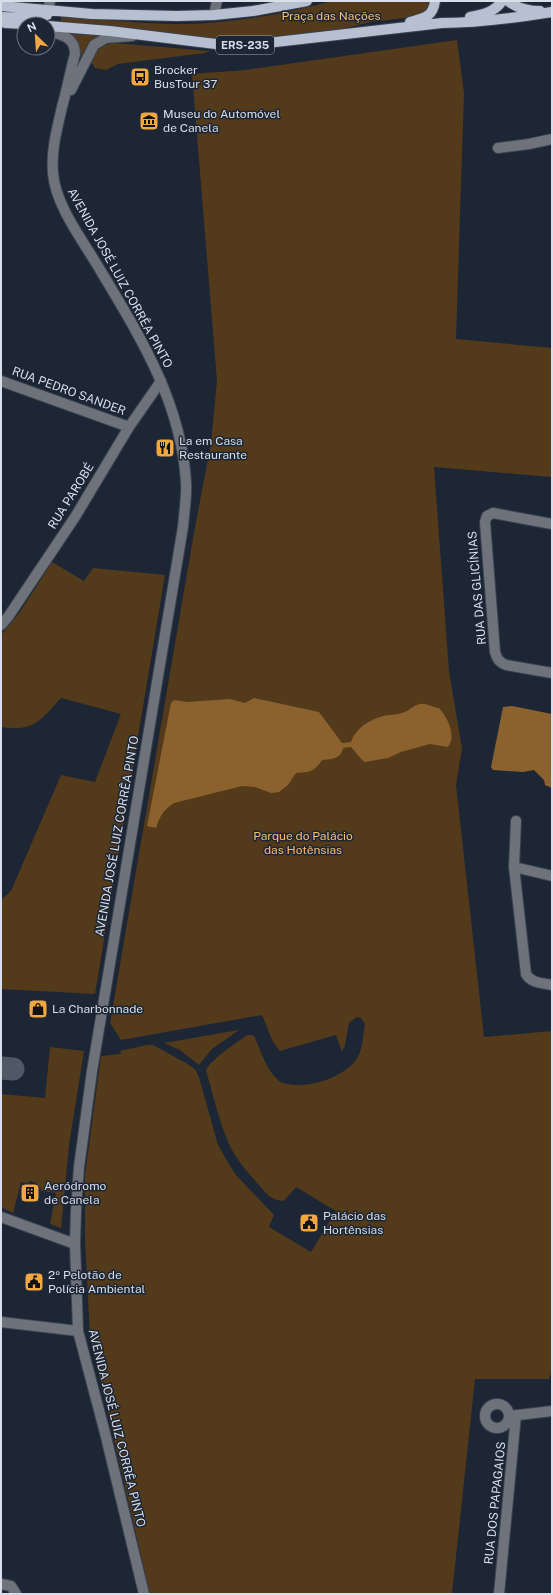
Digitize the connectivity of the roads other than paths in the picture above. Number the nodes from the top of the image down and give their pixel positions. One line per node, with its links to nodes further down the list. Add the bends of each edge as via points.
1 (218, 1): 9 (street)
2 (304, 1): 9 (main road, via 253,11)
3 (436, 1): 13 (main road); 15 (main road, via 429,16)
4 (502, 1): 13 (main road, via 495,9 484,14)
5 (508, 1): 8 (main road, via 517,7 533,11)
6 (1, 6): 7 (main road)
7 (49, 6): 9 (main road, via 157,17); 10 (main road, via 47,15 36,18)
8 (552, 12): 13 (main road, ERS-235, via 474,23)
9 (214, 15)
10 (1, 17)
11 (1, 22): 12 (main road)
12 (16, 23)
13 (442, 23): 15 (main road, ERS-235)
14 (56, 27): 17 (main road, ERS-235)
15 (378, 30): 17 (main road, ERS-235, via 232,46)
16 (56, 33): 18 (street, AVENIDA JOSÉ LUIZ CORRÊA PINTO, via 70,38 75,46)
17 (139, 35): 18 (street, AVENIDA JOSÉ LUIZ CORRÊA PINTO, via 106,38 94,45)
18 (62, 108): 22 (street, AVENIDA JOSÉ LUIZ CORRÊA PINTO, via 53,145 53,173 59,198 141,338)
19 (552, 138): 20 (street)
20 (498, 148)
21 (1, 381): 23 (street, RUA PEDRO SANDER)
22 (161, 381): 23 (street, RUA PAROBÉ); 32 (street, AVENIDA JOSÉ LUIZ CORRÊA PINTO, via 172,412 184,462 186,484 183,527 92,1071 78,1168)
23 (129, 426): 25 (street, RUA PAROBÉ, via 75,517)
24 (552, 524): 26 (street, RUA DAS GLICÍNIAS, via 493,513 486,518 485,525 495,652 499,660 506,665)
25 (1, 625)
26 (552, 673)
27 (516, 821): 28 (street)
28 (514, 867): 29 (street); 30 (street, via 526,974 533,981)
29 (552, 876)
30 (552, 984)
31 (1, 1217): 32 (street)
32 (75, 1244): 34 (street, AVENIDA JOSÉ LUIZ CORRÊA PINTO)
33 (1, 1322): 34 (street)
34 (78, 1331): 38 (street, AVENIDA JOSÉ LUIZ CORRÊA PINTO)
35 (552, 1411): 39 (street, RUA DOS PAPAGAIOS, via 513,1415)
36 (1, 1584): 37 (street, via 11,1586)
37 (16, 1594)
38 (144, 1594)
39 (499, 1594)

